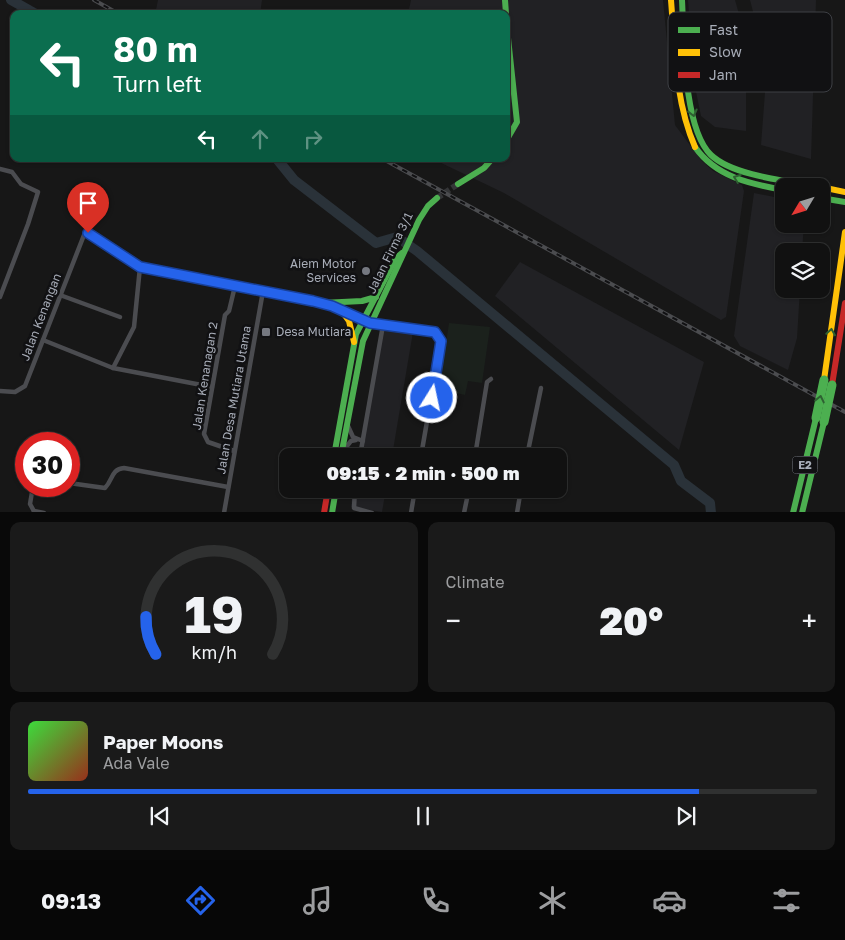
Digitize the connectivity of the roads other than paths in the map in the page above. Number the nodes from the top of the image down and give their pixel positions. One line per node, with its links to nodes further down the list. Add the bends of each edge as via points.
1 (510, 56): 4 (main road, via 517,122)
2 (681, 92): 9 (main road, one-way to 2, via 731,177 705,160 692,143)
3 (689, 92): 7 (main road, one-way to 7, via 698,135 711,155 732,167)
4 (510, 134)
5 (489, 162): 8 (main road)
6 (0, 169): 21 (street, via 12,172 38,194)
7 (781, 178)
8 (458, 184)
9 (775, 188)
10 (830, 189): 11 (main road)
11 (845, 192)
12 (437, 198): 16 (main road, Jalan Firma 3/1, via 428,206)
13 (830, 200): 14 (main road)
14 (845, 202)
15 (845, 232): 33 (main road, E2, one-way to 15)
16 (402, 253): 22 (main road, via 396,258); 27 (main road, Jalan Firma 3/1, via 402,260)
17 (140, 267): 18 (street); 20 (street, Jalan Kenangan, via 88,233); 31 (street, via 134,327)
18 (235, 286): 19 (street); 34 (street, Jalan Kenanagan 2, via 225,316)
19 (263, 291): 23 (street); 48 (street, Jalan Desa Mutiara Utama)
20 (60, 295): 26 (street); 29 (street, Jalan Kenangan)
21 (0, 297)
22 (376, 297): 23 (main road, via 361,303); 27 (main road)
23 (322, 303): 25 (street)
24 (845, 304): 33 (main road, E2)
25 (341, 310): 27 (street); 30 (main road, via 349,321)
26 (120, 317)
27 (367, 322): 28 (street); 30 (main road); 38 (main road)
28 (383, 325): 40 (street); 45 (street, via 435,332 441,341)
29 (43, 340): 31 (street); 36 (street, Jalan Kenangan, via 25,386 15,392)
30 (355, 343): 41 (main road)
31 (113, 368): 34 (street)
32 (491, 379): 46 (street, via 487,382)
33 (828, 383): 37 (main road, E2, bridge)
34 (212, 387): 48 (street, Jalan Kenanagan 2, via 205,439)
35 (541, 388): 47 (street)
36 (0, 391)
37 (820, 420): 67 (main road, E2); 68 (main road, E2)
38 (348, 422): 39 (street, via 349,433); 42 (main road)
39 (356, 440): 40 (street); 43 (street)
40 (363, 441): 44 (street)
41 (340, 448)
42 (341, 448)
43 (345, 448)
44 (362, 448)
45 (423, 448)
46 (476, 448)
47 (529, 448)
48 (234, 451): 50 (street, Jalan Desa Mutiara Utama)
49 (80, 484): 50 (street, via 106,488 113,473 124,468)
50 (228, 487): 60 (street, Jalan Desa Mutiara Utama)
51 (31, 497): 58 (street, via 30,504)
52 (326, 498): 61 (main road)
53 (334, 498): 62 (main road)
54 (355, 498): 63 (street, via 354,508)
55 (413, 498): 64 (street)
56 (467, 498): 65 (street)
57 (519, 498): 66 (street)
58 (35, 512): 59 (street)
59 (44, 512)
60 (224, 512)
61 (325, 512)
62 (332, 512)
63 (372, 512)
64 (411, 512)
65 (464, 512)
66 (517, 512)
67 (794, 512)
68 (802, 512)

